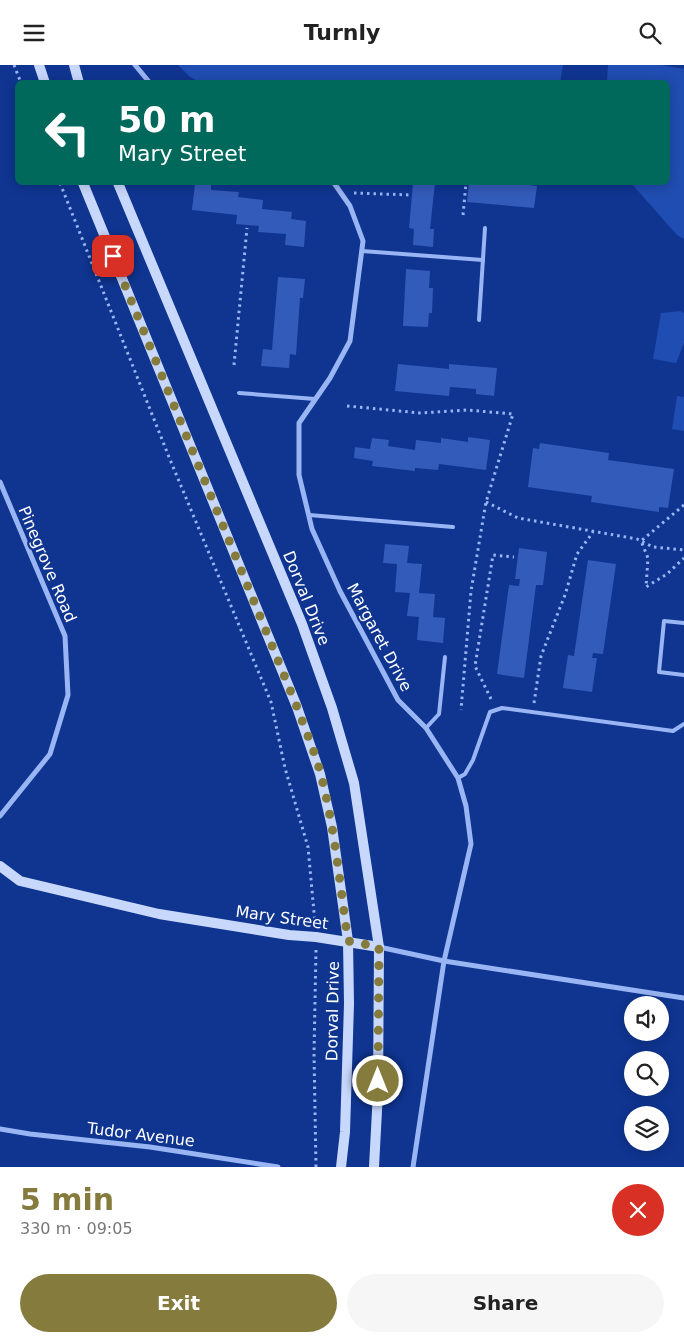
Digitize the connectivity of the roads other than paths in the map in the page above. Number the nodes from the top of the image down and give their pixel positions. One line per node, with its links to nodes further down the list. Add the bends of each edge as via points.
1 (39, 65): 4 (main road)
2 (74, 65): 5 (main road)
3 (135, 65): 6 (street)
4 (43, 80)
5 (78, 80)
6 (148, 80)
7 (84, 185): 27 (main road, Dorval Drive, via 297,707 320,774 332,827)
8 (119, 185): 28 (main road, Dorval Drive, via 291,598 332,708 354,783)
9 (335, 185): 11 (street, Margaret Drive, via 350,206 363,241)
10 (485, 227): 12 (lane)
11 (362, 251): 12 (lane); 15 (street, Margaret Drive, via 350,341)
12 (483, 260): 13 (lane)
13 (479, 320)
14 (239, 393): 15 (lane)
15 (315, 399): 17 (street, Margaret Drive, via 299,423 298,475)
16 (1, 486): 25 (street, Pinegrove Road, via 65,636 68,695 50,754)
17 (309, 515): 18 (lane); 23 (street, Margaret Drive, via 312,529 340,591 398,699)
18 (453, 527)
19 (684, 623): 21 (lane, via 664,621 659,672)
20 (445, 657): 23 (lane, via 439,714)
21 (684, 675)
22 (684, 724): 24 (lane, via 673,731 502,708 490,713 473,760 465,774)
23 (426, 728): 24 (street, Margaret Drive)
24 (458, 777): 29 (street, Margaret Drive, via 471,844)
25 (0, 816)
26 (0, 866): 27 (main road, Mary Street, via 20,881 159,914)
27 (348, 941): 28 (main road, Mary Street); 33 (main road, Dorval Drive, via 349,1014)
28 (379, 947): 29 (street, Mary Street); 34 (main road, Dorval Drive)
29 (444, 961): 30 (street, Mary Street); 35 (street, Margaret Drive)
30 (684, 998)
31 (0, 1129): 32 (street, Tudor Avenue)
32 (278, 1167)
33 (341, 1167)
34 (374, 1167)
35 (413, 1167)

